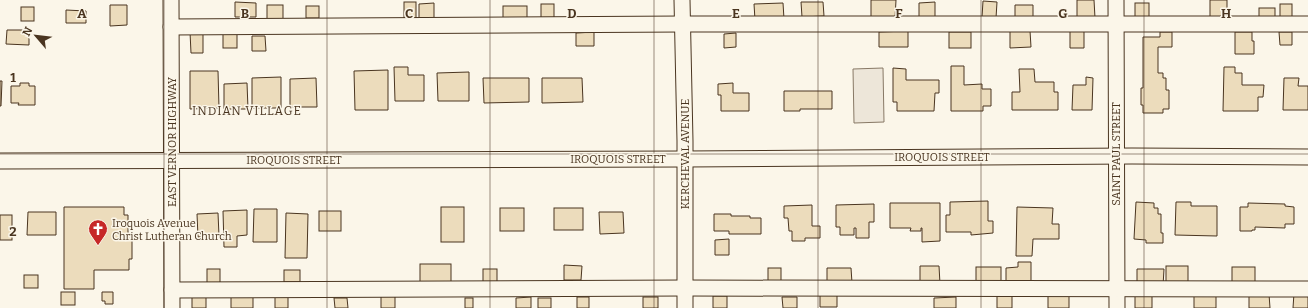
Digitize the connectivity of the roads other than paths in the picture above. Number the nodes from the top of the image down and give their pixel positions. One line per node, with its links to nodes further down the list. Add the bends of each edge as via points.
1 (171, 0): 7 (street, EAST VERNOR HIGHWAY)
2 (682, 0): 4 (street, KERCHEVAL AVENUE)
3 (1116, 0): 5 (street, SAINT PAUL STREET)
4 (683, 24): 5 (street); 7 (street); 11 (street, KERCHEVAL AVENUE)
5 (1116, 24): 6 (street); 8 (street, SAINT PAUL STREET)
6 (1308, 24)
7 (172, 27): 10 (street, EAST VERNOR HIGHWAY)
8 (1117, 156): 9 (street, IROQUOIS STREET); 11 (street, IROQUOIS STREET); 16 (street, SAINT PAUL STREET)
9 (1308, 157)
10 (172, 160): 11 (street, IROQUOIS STREET); 12 (street, IROQUOIS STREET); 15 (street, EAST VERNOR HIGHWAY)
11 (685, 160): 13 (street, KERCHEVAL AVENUE)
12 (0, 161)
13 (685, 288): 15 (street); 16 (street); 18 (street, KERCHEVAL AVENUE)
14 (1308, 289): 16 (street)
15 (172, 290): 17 (street, EAST VERNOR HIGHWAY)
16 (1116, 290): 19 (street, SAINT PAUL STREET)
17 (172, 308)
18 (685, 308)
19 (1116, 308)

